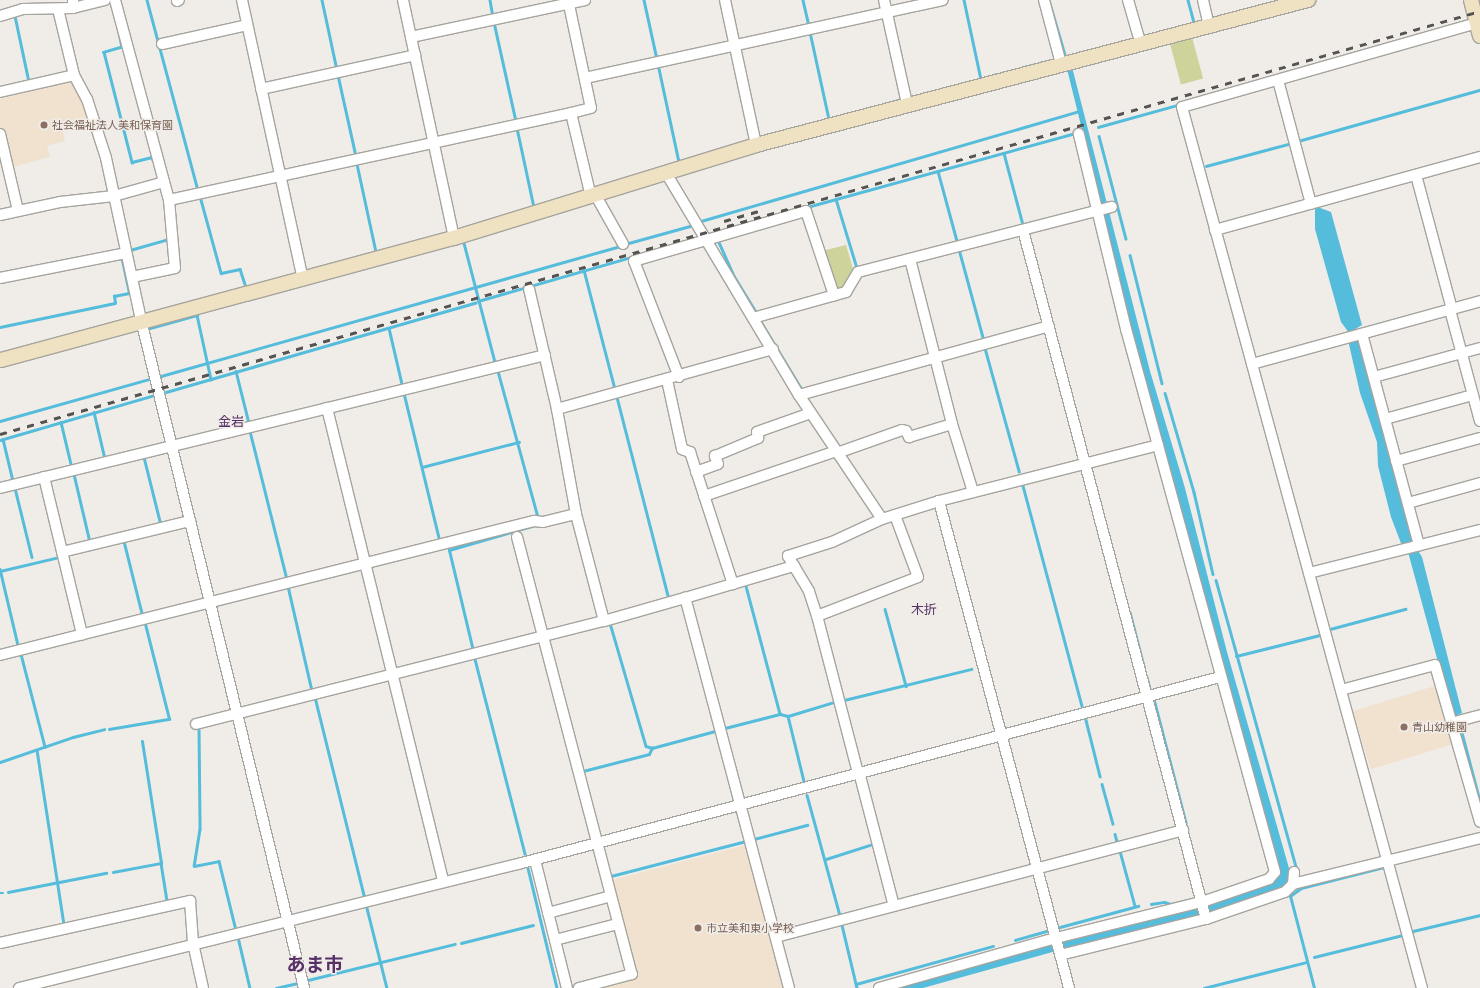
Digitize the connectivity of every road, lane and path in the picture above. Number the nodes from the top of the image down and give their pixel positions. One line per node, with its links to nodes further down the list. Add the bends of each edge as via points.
1 (105, 0): 15 (street)
2 (115, 0): 44 (street)
3 (242, 0): 20 (street)
4 (403, 0): 23 (street)
5 (585, 0): 14 (street)
6 (725, 0): 25 (street)
7 (884, 0): 18 (street)
8 (943, 0): 18 (street)
9 (1044, 0): 28 (street)
10 (1128, 0): 26 (street)
11 (1203, 0): 21 (street)
12 (1308, 0): 21 (street)
13 (1470, 0): 22 (street)
14 (569, 2): 23 (street); 30 (street)
15 (73, 4): 17 (street)
16 (22, 5): 17 (street); 19 (street)
17 (58, 9): 29 (street)
18 (887, 12): 25 (street); 34 (street)
19 (0, 16)
20 (247, 25): 24 (street); 32 (street)
21 (1209, 27): 26 (street)
22 (1478, 30): 31 (street)
23 (411, 37): 27 (street)
24 (162, 44)
25 (734, 45): 30 (street); 39 (street)
26 (1141, 45): 28 (street)
27 (415, 56): 32 (street); 38 (street)
28 (1065, 63): 34 (street)
29 (74, 74): 33 (street); 45 (street, via 87,99 100,138)
30 (585, 78): 35 (street, via 591,108)
31 (1278, 80): 48 (street); 53 (street, via 1182,107)
32 (261, 89): 43 (street)
33 (0, 92)
34 (907, 104): 39 (street)
35 (571, 113): 38 (street); 46 (street)
36 (0, 134): 50 (street)
37 (1079, 134): 49 (street)
38 (434, 143): 43 (street); 54 (street)
39 (756, 146): 41 (street)
40 (1480, 157): 42 (street)
41 (666, 173): 46 (street); 55 (street)
42 (1416, 175): 48 (street); 65 (street)
43 (280, 176): 47 (street); 61 (street)
44 (164, 182): 45 (street); 47 (street)
45 (114, 196): 50 (street, via 60,202); 57 (street)
46 (593, 196): 54 (street); 56 (street)
47 (169, 200): 59 (street, via 175,268)
48 (1311, 204): 53 (street)
49 (1104, 209): 52 (street); 89 (street)
50 (18, 211): 51 (street)
51 (0, 215)
52 (1023, 230): 58 (street); 68 (street)
53 (1215, 230): 76 (street)
54 (454, 238): 61 (street)
55 (706, 240): 63 (street, via 806,211); 66 (street); 77 (street, via 634,261)
56 (623, 244)
57 (126, 253): 59 (street); 60 (street)
58 (910, 259): 63 (street, via 858,272 846,292); 74 (street)
59 (132, 277): 67 (street)
60 (0, 278)
61 (303, 279): 67 (street)
62 (529, 289): 73 (street)
63 (834, 295): 66 (street)
64 (1480, 301): 65 (street)
65 (1451, 309): 69 (street); 72 (street)
66 (753, 318): 71 (street)
67 (142, 324): 75 (street); 90 (street)
68 (1050, 326): 74 (street); 93 (street)
69 (1362, 334): 76 (street); 78 (street)
70 (1480, 348): 72 (street)
71 (773, 349): 77 (street); 80 (street)
72 (1462, 353): 78 (street); 81 (street)
73 (545, 355): 82 (street); 83 (street)
74 (935, 358): 80 (street); 87 (street)
75 (1, 361)
76 (1252, 364): 112 (street)
77 (679, 377): 79 (street)
78 (1374, 377): 85 (street)
79 (667, 380): 83 (street); 94 (street, via 682,449 690,452)
80 (799, 395): 84 (street)
81 (1473, 395): 85 (street); 86 (street)
82 (327, 408): 90 (street); 110 (street)
83 (557, 409): 102 (street)
84 (811, 413): 91 (street); 94 (street, via 757,432 758,438 715,456 718,464)
85 (1385, 419): 92 (street)
86 (1480, 421)
87 (952, 424): 91 (street, via 909,437 906,431 902,430); 98 (street)
88 (1480, 438): 92 (street)
89 (1158, 445): 93 (street); 122 (street)
90 (172, 446): 95 (street); 105 (street)
91 (837, 452): 99 (street); 104 (street)
92 (1396, 461): 101 (street)
93 (1085, 463): 98 (street); 124 (street)
94 (696, 472): 99 (street)
95 (44, 478): 97 (street); 109 (street)
96 (1480, 483): 101 (street)
97 (0, 488)
98 (973, 492): 100 (street)
99 (704, 496): 113 (street)
100 (939, 501): 103 (street); 129 (street)
101 (1408, 503): 108 (street)
102 (576, 514): 110 (street, via 543,522 534,521); 117 (street)
103 (895, 515): 104 (street); 116 (street, via 918,577)
104 (882, 519): 111 (street, via 832,542 788,556)
105 (190, 521): 109 (street); 115 (street)
106 (1480, 530): 108 (street)
107 (517, 537): 119 (street)
108 (1419, 545): 112 (street)
109 (62, 552): 118 (street)
110 (365, 564): 115 (street); 121 (street)
111 (794, 566): 113 (street); 116 (street, via 810,591)
112 (1309, 573): 123 (street)
113 (733, 584): 114 (street)
114 (685, 598): 117 (street); 131 (street)
115 (210, 603): 118 (street); 125 (street)
116 (818, 616): 130 (street)
117 (604, 621): 119 (street)
118 (82, 634): 120 (street)
119 (544, 637): 121 (street); 135 (street)
120 (0, 654)
121 (392, 675): 125 (street); 140 (street)
122 (1220, 677): 124 (street); 143 (street, via 1237,729 1275,872 1270,880)
123 (1341, 690): 127 (street, via 1435,665); 137 (street)
124 (1147, 696): 129 (street); 133 (street)
125 (237, 713): 128 (street); 147 (street)
126 (1480, 715): 127 (street)
127 (1451, 723): 132 (street)
128 (196, 724)
129 (1002, 734): 130 (street); 138 (street)
130 (858, 773): 131 (street); 144 (street)
131 (742, 804): 135 (street); 149 (street)
132 (1480, 822)
133 (1183, 830): 138 (street); 143 (street)
134 (1480, 838): 137 (street)
135 (596, 843): 136 (street); 142 (street)
136 (534, 860): 140 (street); 145 (street)
137 (1388, 861): 141 (street); 163 (street)
138 (1038, 868): 144 (street); 150 (street)
139 (1294, 872): 141 (street)
140 (443, 882): 147 (street)
141 (1293, 884): 146 (street, via 1285,892)
142 (611, 896): 145 (street); 148 (street)
143 (1202, 903): 146 (street); 150 (street)
144 (894, 906): 149 (street)
145 (548, 913): 151 (street)
146 (1206, 918): 154 (street)
147 (287, 920): 153 (street); 157 (street)
148 (618, 924): 151 (street); 159 (street, via 632,974)
149 (776, 937): 160 (street)
150 (1056, 939): 154 (street); 161 (street)
151 (555, 940): 158 (street)
152 (0, 942): 153 (street, via 190,901)
153 (193, 944): 155 (street); 156 (street)
154 (1060, 954): 162 (street)
155 (18, 988)
156 (203, 988)
157 (304, 988)
158 (567, 988)
159 (579, 988)
160 (789, 988)
161 (879, 988)
162 (1069, 988)
163 (1422, 988)

